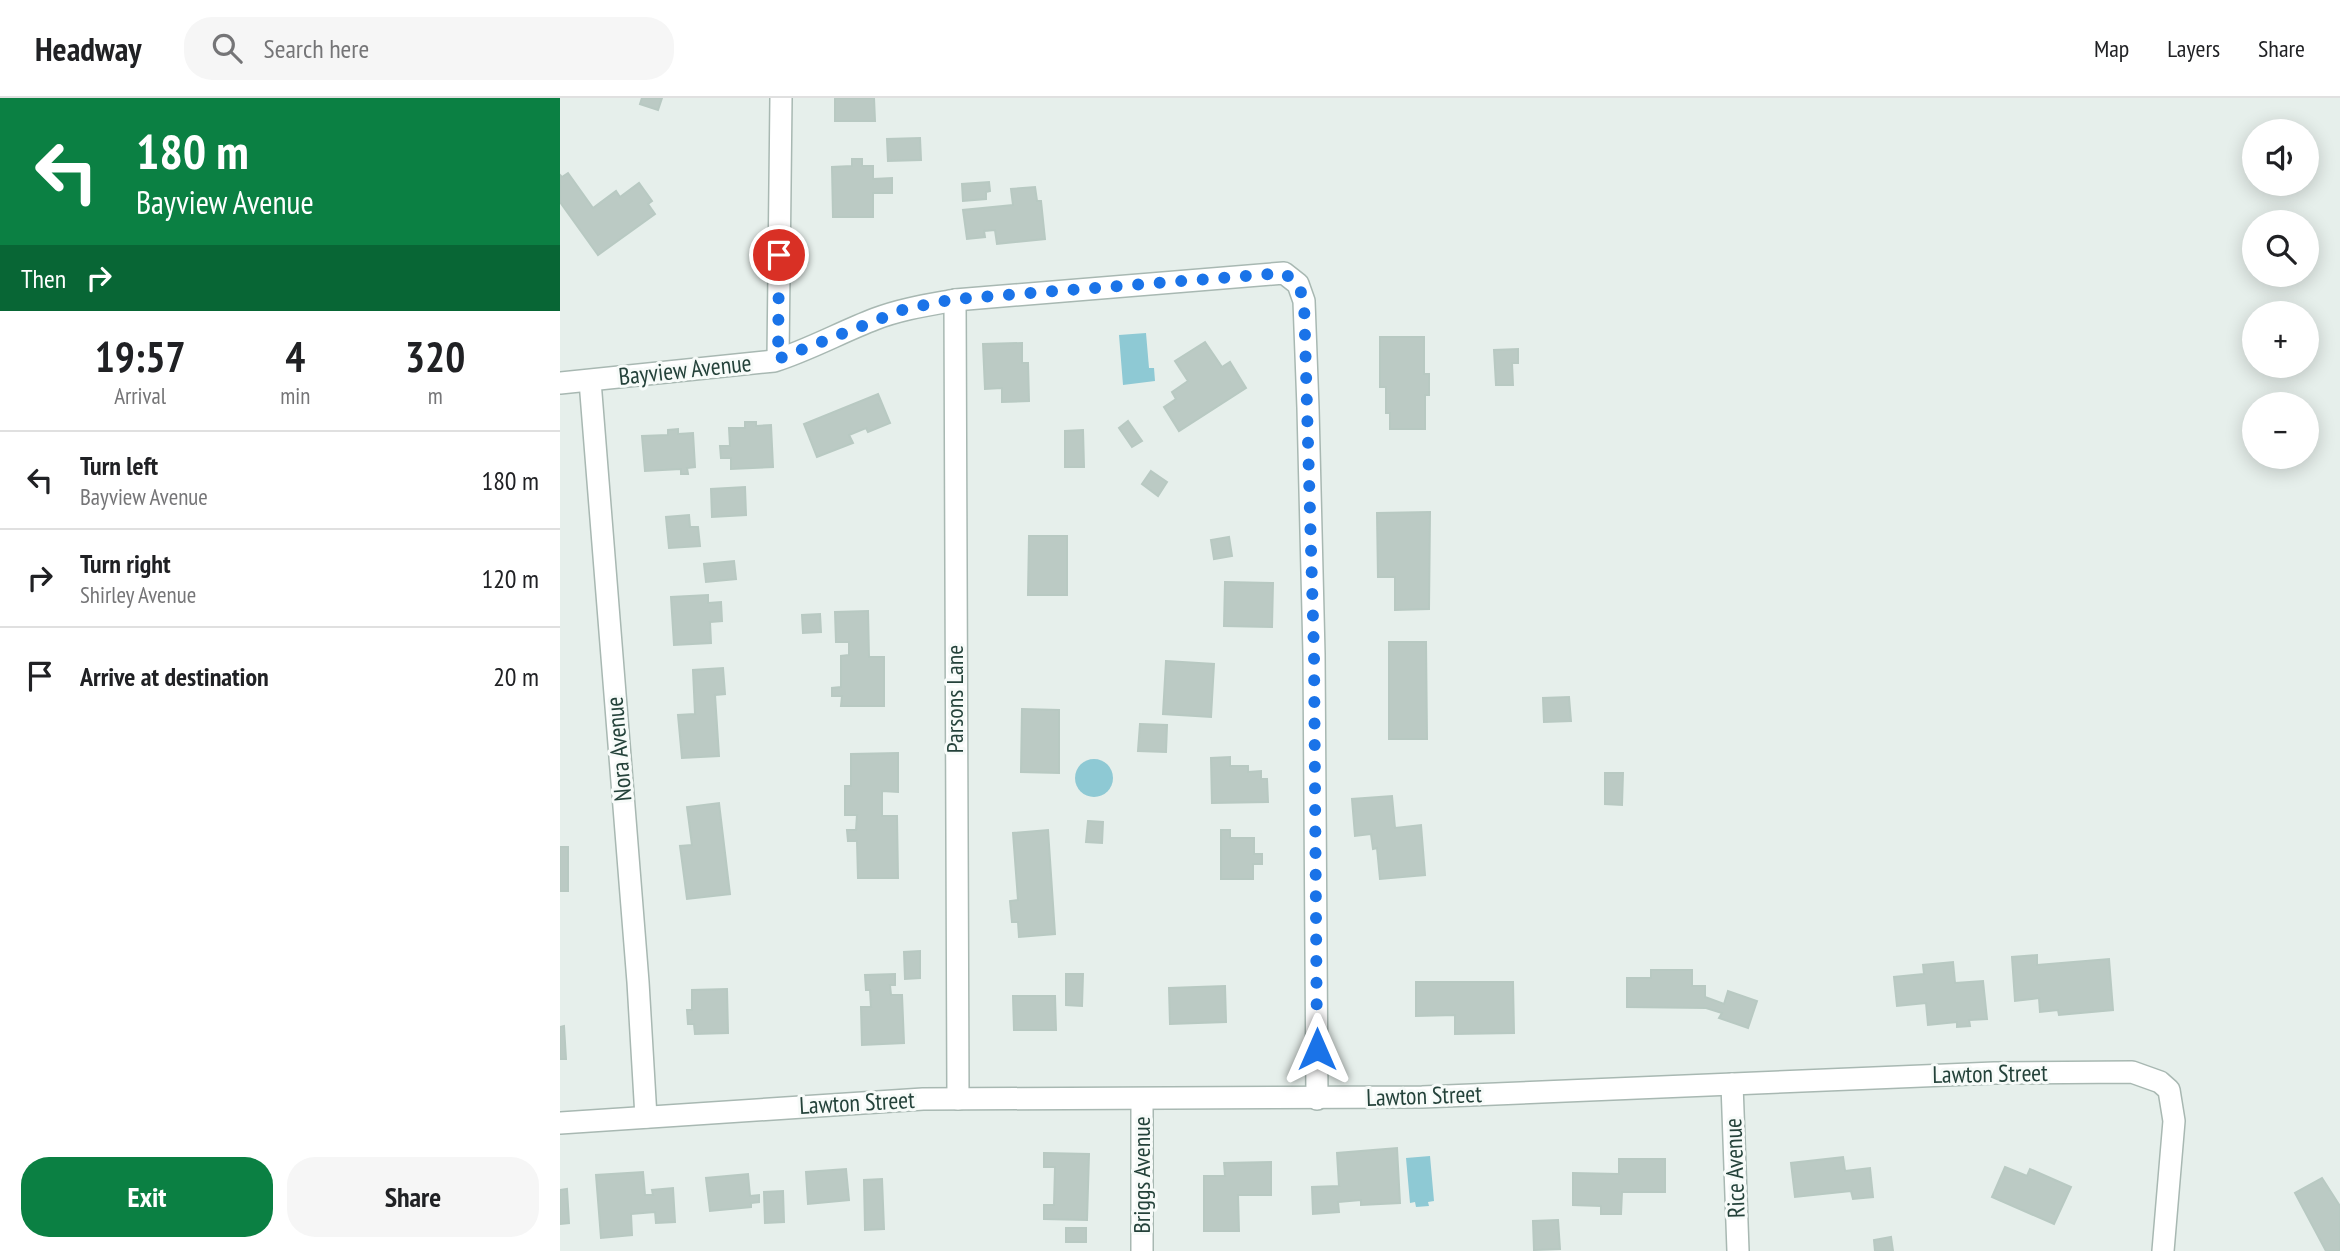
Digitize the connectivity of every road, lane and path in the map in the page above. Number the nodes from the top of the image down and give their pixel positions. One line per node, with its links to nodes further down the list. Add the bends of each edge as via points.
1 (780, 98): 3 (street)
2 (955, 299): 3 (street, Bayview Avenue, via 905,309); 7 (street, Parsons Lane); 9 (street, Bayview Avenue, via 1284,273 1298,284 1304,301 1309,435)
3 (778, 359): 4 (street, Bayview Avenue)
4 (590, 381): 5 (street, Bayview Avenue); 10 (street, Nora Avenue)
5 (560, 383)
6 (1732, 1084): 9 (street, Lawton Street); 13 (street, Rice Avenue); 14 (street, Lawton Street, via 2132,1072 2160,1082 2169,1090 2174,1121)
7 (957, 1099): 8 (street, Lawton Street); 10 (street, Lawton Street)
8 (1142, 1099): 9 (street, Lawton Street); 12 (street, Briggs Avenue)
9 (1317, 1099)
10 (646, 1117): 11 (street, Lawton Street)
11 (560, 1123)
12 (1142, 1251)
13 (1738, 1251)
14 (2163, 1251)

